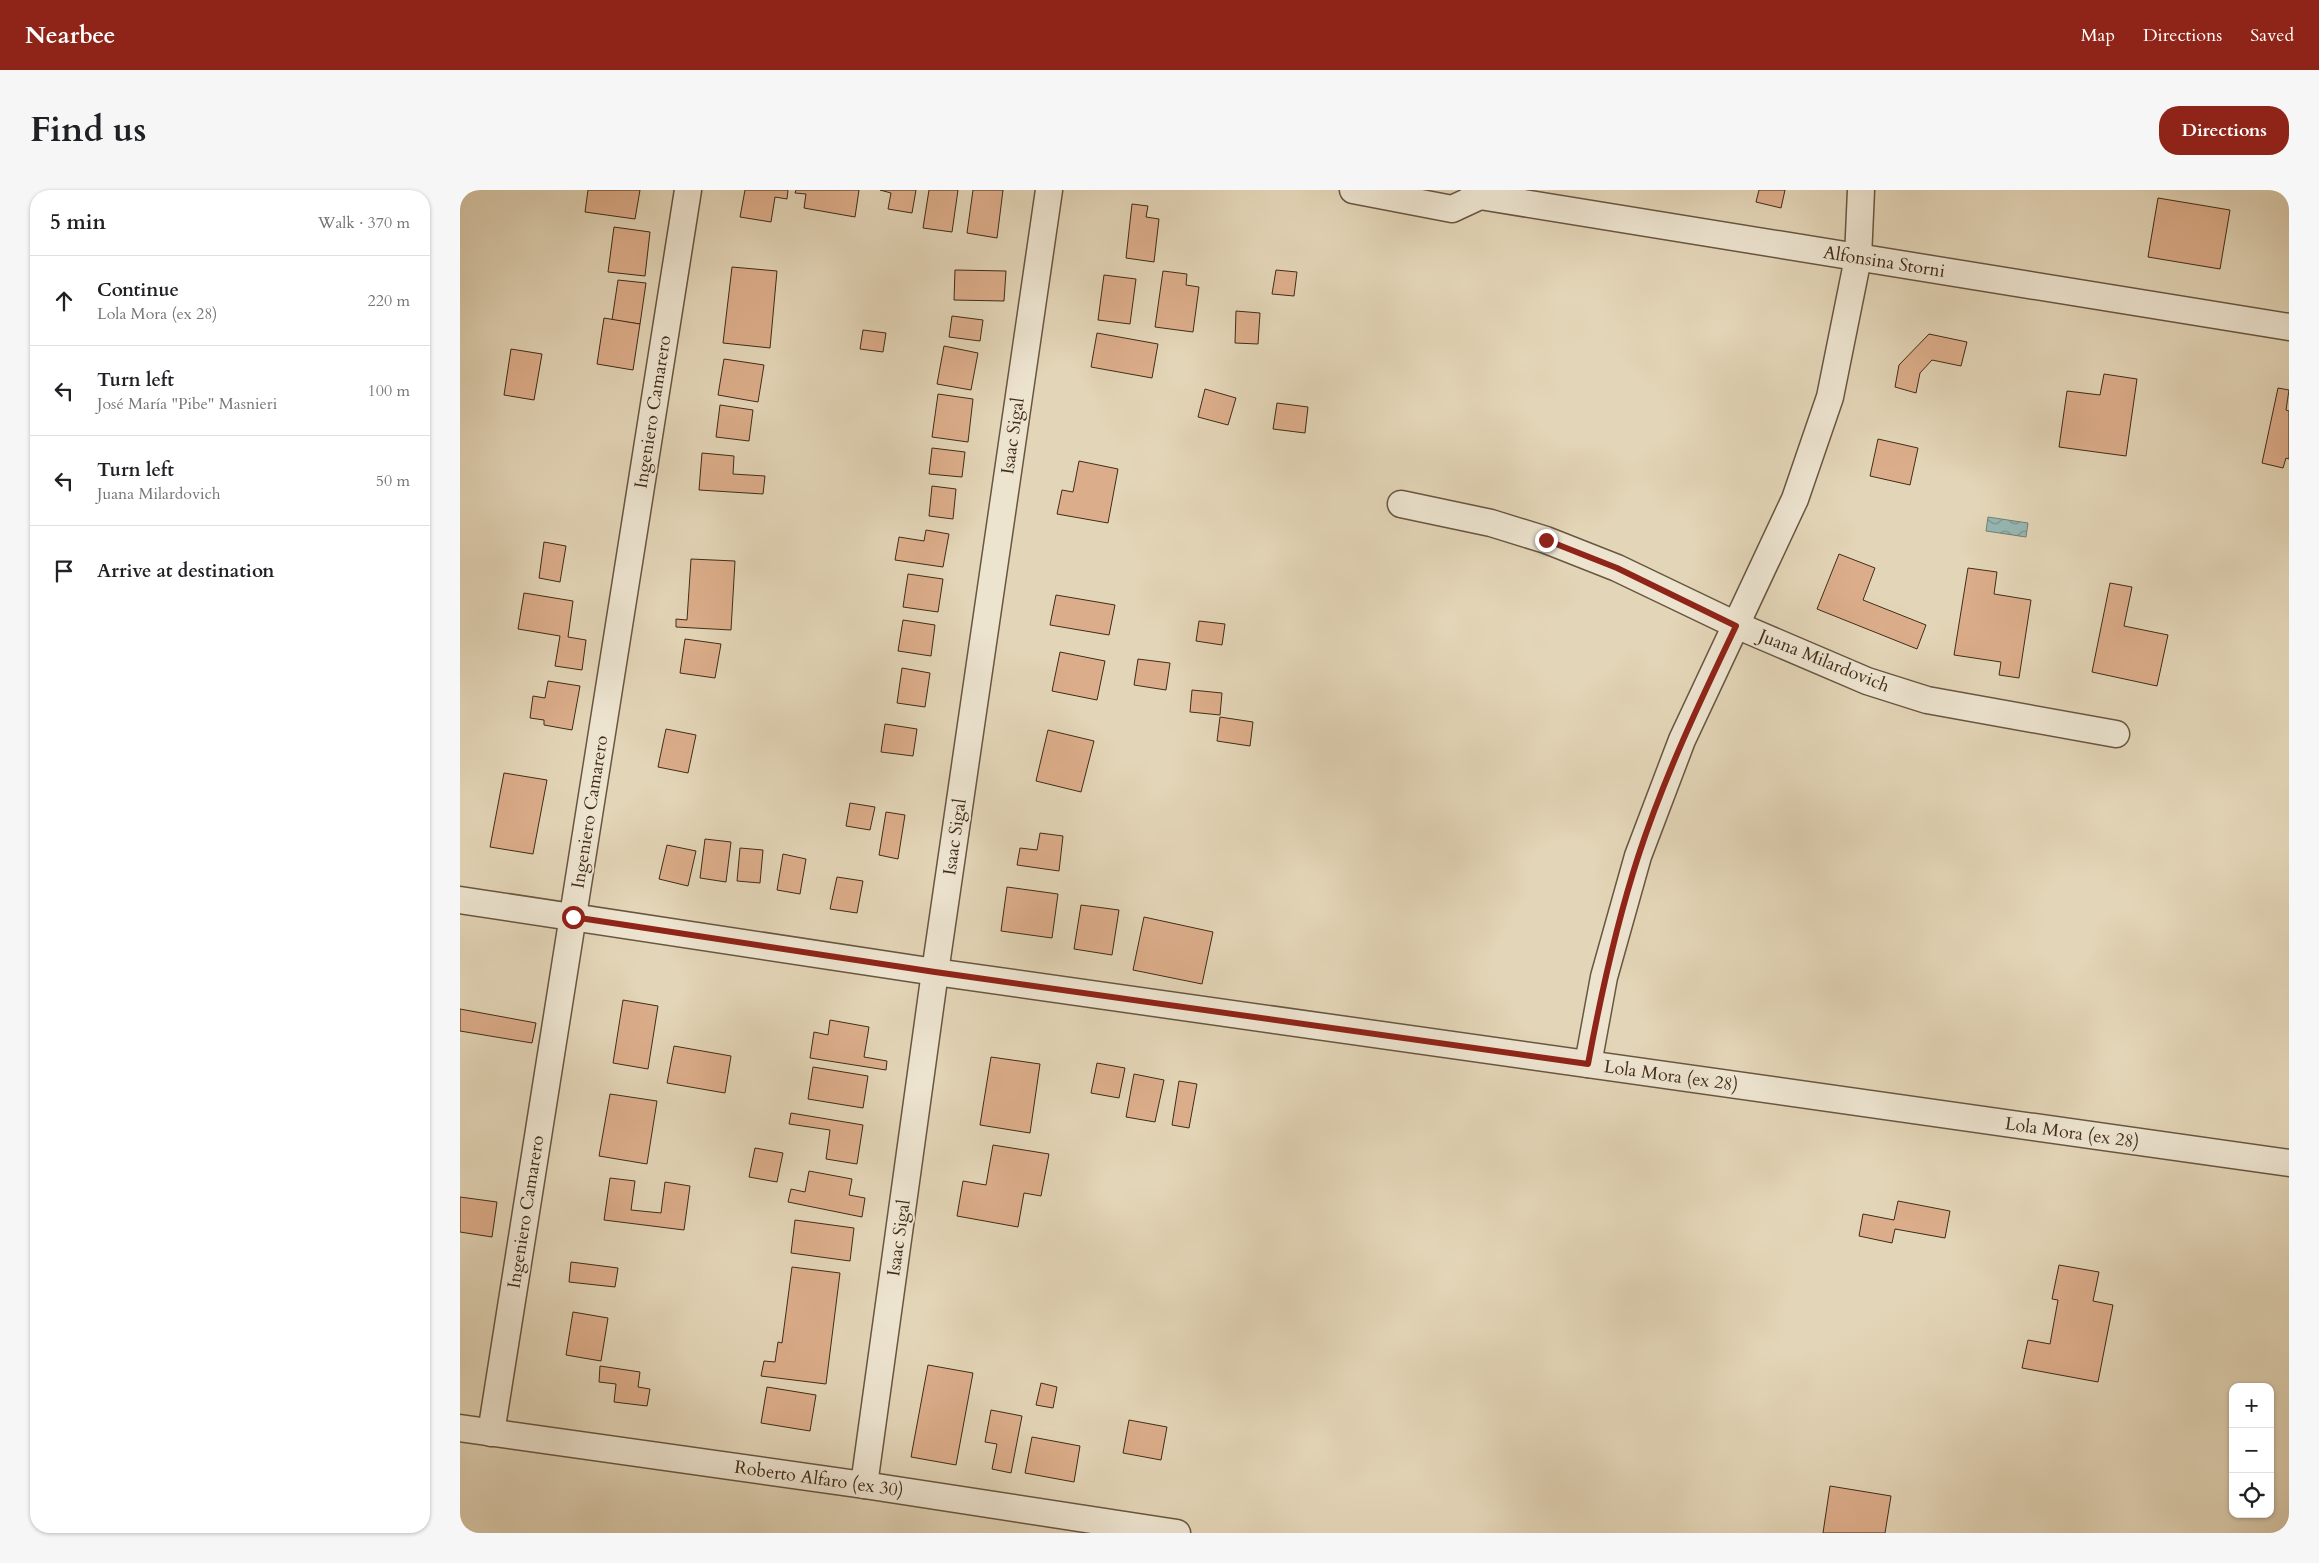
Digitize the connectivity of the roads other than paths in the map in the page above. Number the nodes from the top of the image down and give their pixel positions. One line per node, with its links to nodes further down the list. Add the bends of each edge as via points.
1 (688, 190): 12 (street, Ingeniero Camarero)
2 (1049, 190): 13 (street, Isaac Sigal)
3 (1353, 190): 5 (street, Alfonsina Storni, via 1452,209)
4 (1861, 190): 6 (street)
5 (1477, 193): 6 (street, Alfonsina Storni)
6 (1858, 258): 7 (street, Alfonsina Storni); 9 (street, via 1830,397 1795,499)
7 (2289, 327)
8 (1401, 504): 9 (street, Juana Milardovich, via 1491,523 1546,540 1617,568)
9 (1736, 626): 10 (street, Juana Milardovich, via 1867,681 1927,700); 14 (street, via 1682,740 1638,856 1604,977)
10 (2116, 734)
11 (460, 900): 12 (street, Lola Mora (ex 28))
12 (573, 917): 13 (street, Lola Mora (ex 28)); 17 (street, Ingeniero Camarero)
13 (935, 972): 14 (street, Lola Mora (ex 28)); 18 (street, Isaac Sigal)
14 (1588, 1064): 15 (street, Lola Mora (ex 28))
15 (2289, 1163)
16 (460, 1428): 17 (street, Roberto Alfaro (ex 30))
17 (491, 1433): 18 (street, Roberto Alfaro (ex 30))
18 (864, 1485): 19 (street, Roberto Alfaro (ex 30))
19 (1177, 1533)

